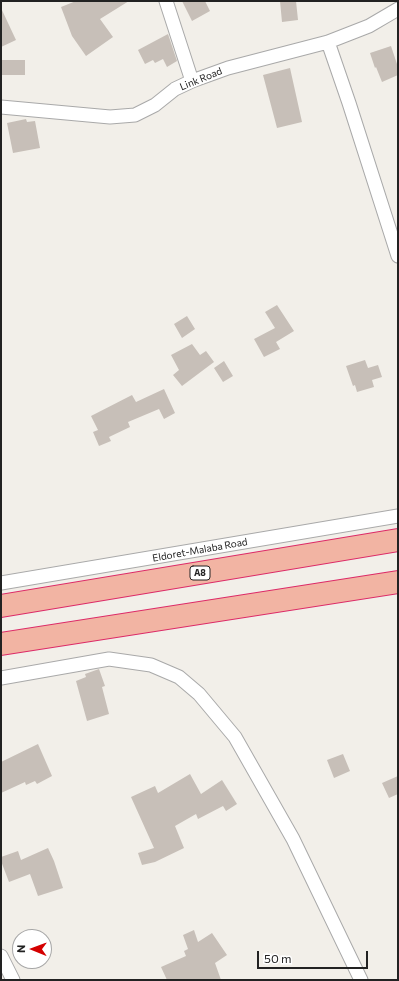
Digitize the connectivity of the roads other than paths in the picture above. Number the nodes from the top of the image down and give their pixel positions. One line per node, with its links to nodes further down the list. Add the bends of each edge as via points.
1 (166, 1): 4 (street)
2 (398, 9): 3 (street, Link Road, via 369,26)
3 (328, 42): 4 (street, Link Road, via 228,68); 6 (street)
4 (192, 81): 5 (street, Link Road, via 135,116 110,118)
5 (1, 107)
6 (398, 256)
7 (398, 516): 10 (street, Eldoret-Malaba Road)
8 (398, 540): 11 (highway, A8)
9 (398, 582): 12 (highway)
10 (1, 583)
11 (1, 606)
12 (1, 644)
13 (1, 678): 16 (street, via 109,659 151,665 180,677 199,694 235,737 293,838)
14 (1, 956): 15 (street)
15 (13, 980)
16 (361, 980)

